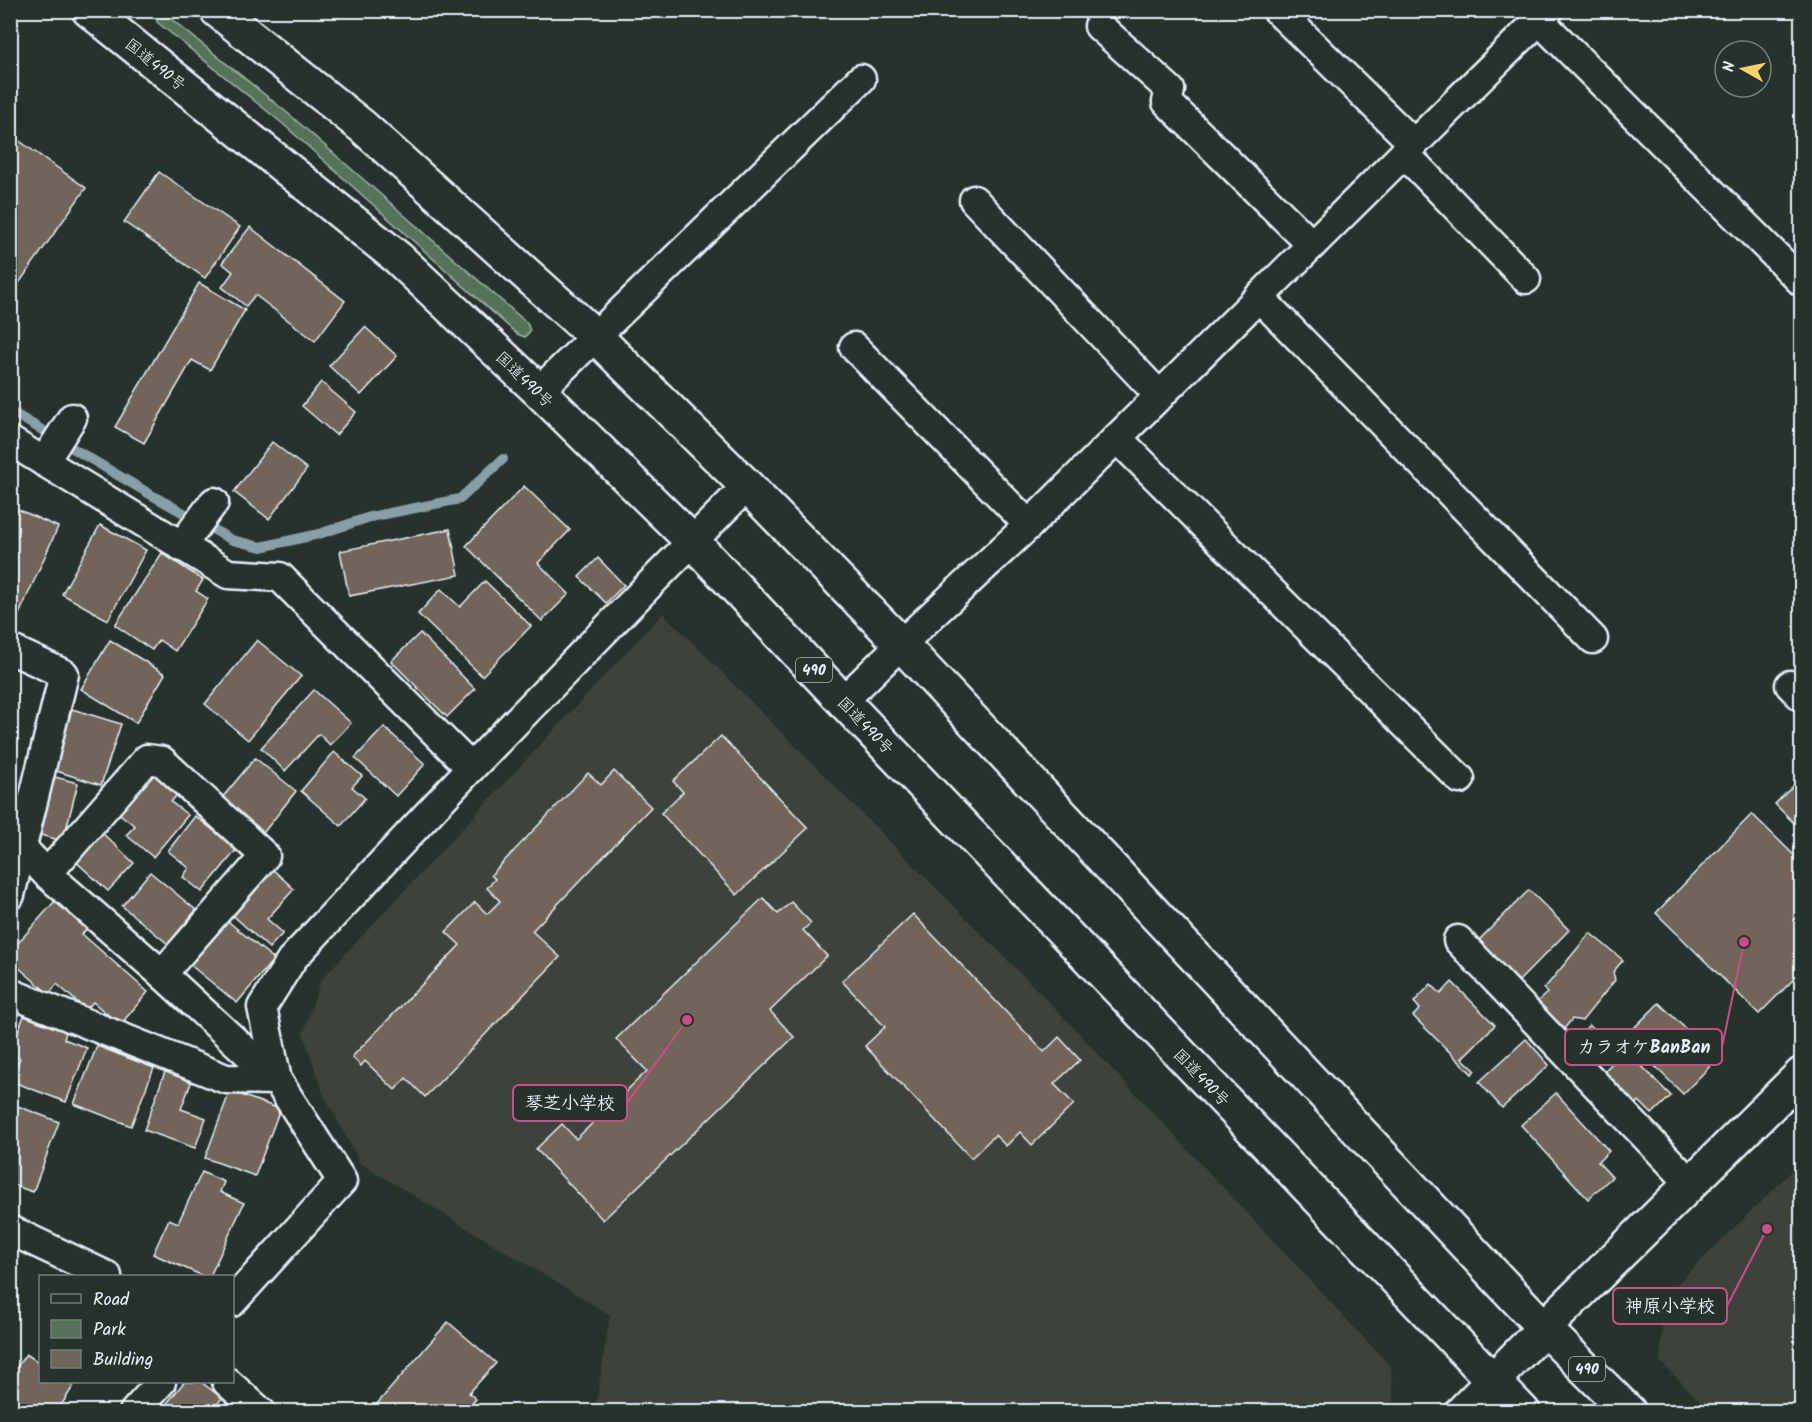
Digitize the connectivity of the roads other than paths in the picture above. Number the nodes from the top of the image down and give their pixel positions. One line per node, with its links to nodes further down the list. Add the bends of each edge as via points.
1 (88, 10): 15 (main road, 国道490号 / 490, via 398,258)
2 (217, 10): 13 (main road, 490, via 363,127)
3 (1277, 10): 7 (street)
4 (1534, 17): 7 (street); 11 (street)
5 (1099, 26): 9 (street, via 1170,90 1167,102)
6 (861, 79): 13 (street)
7 (1409, 149): 9 (street); 10 (street)
8 (974, 200): 16 (street)
9 (1312, 245): 12 (street)
10 (1526, 279)
11 (1802, 282)
12 (1260, 297): 16 (street); 26 (street)
13 (595, 336): 15 (street); 21 (main road, 490)
14 (854, 347): 23 (street)
15 (538, 391): 24 (main road, 国道490号 / 490)
16 (1160, 396): 18 (street)
17 (72, 418): 20 (street)
18 (1117, 438): 23 (street); 31 (street)
19 (10, 441): 20 (street)
20 (45, 461): 25 (street)
21 (747, 486): 24 (street); 27 (main road, 490)
22 (214, 502): 25 (street)
23 (1029, 525): 27 (street)
24 (692, 541): 29 (main road, 国道490号 / 490); 30 (street)
25 (182, 544): 30 (street, via 228,574 280,577)
26 (1593, 639)
27 (901, 644): 29 (street); 44 (main road, 490)
28 (10, 649): 32 (street, via 64,674)
29 (843, 701): 45 (main road, 国道490号 / 490)
30 (471, 768): 39 (street, via 293,958 268,997 262,1007)
31 (1460, 779)
32 (23, 849): 33 (street); 34 (street)
33 (47, 874): 36 (street); 36 (street, via 147,759 162,760 265,856)
34 (10, 896)
35 (1458, 940): 40 (street)
36 (162, 974): 39 (street)
37 (10, 993): 39 (street, via 226,1079)
38 (1802, 1074): 40 (main road)
39 (277, 1080): 43 (street, via 342,1181)
40 (1690, 1183): 44 (main road)
41 (10, 1230): 42 (street)
42 (105, 1275)
43 (234, 1300)
44 (1544, 1328): 45 (main road); 52 (main road, 490)
45 (1493, 1380): 50 (main road); 51 (main road, 国道490号 / 490)
46 (159, 1383): 48 (street)
47 (228, 1383): 49 (street)
48 (134, 1412)
49 (261, 1412)
50 (1462, 1412)
51 (1523, 1412)
52 (1629, 1412)

